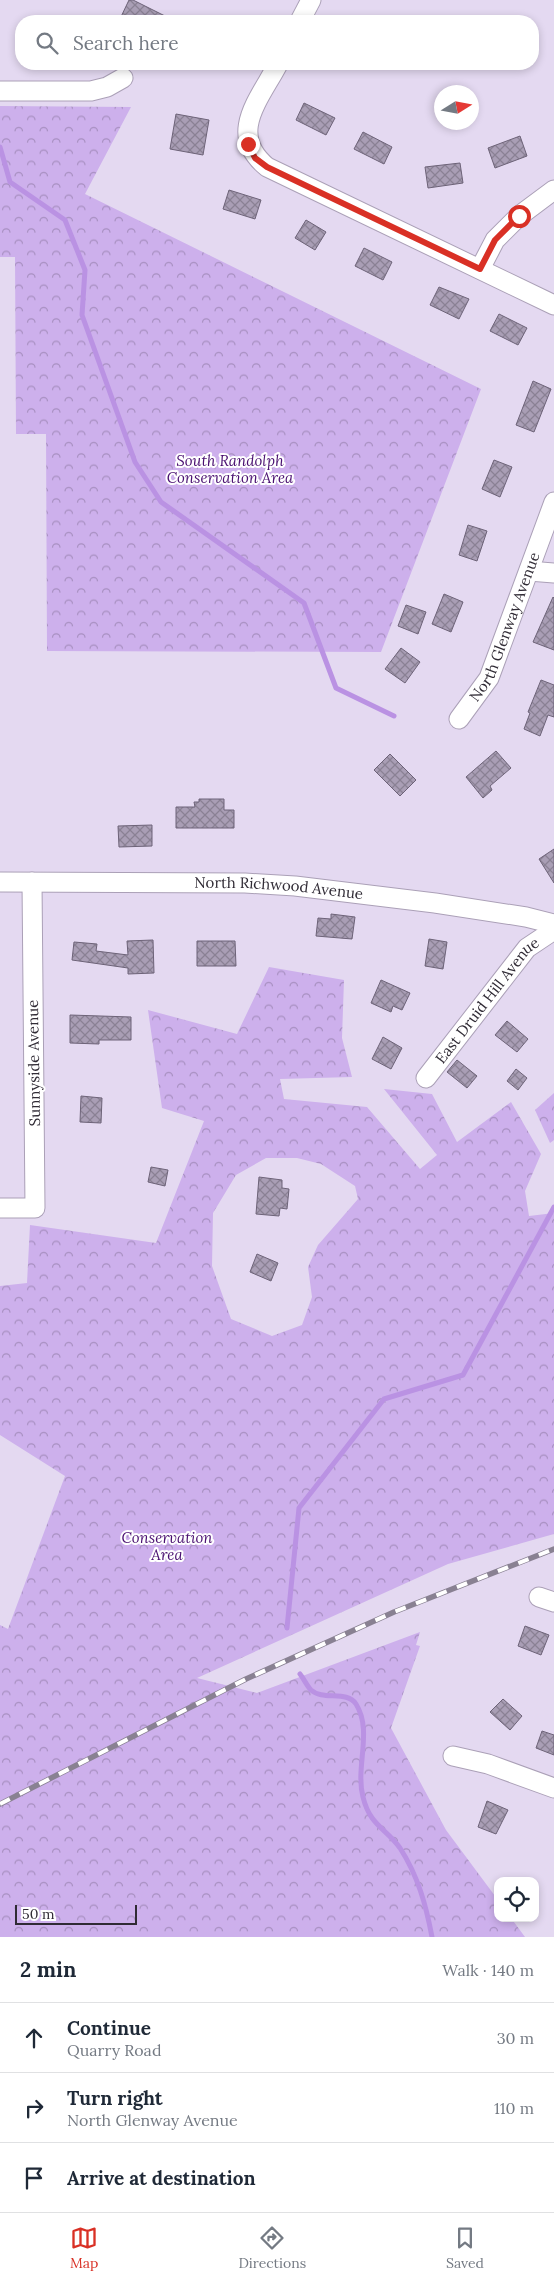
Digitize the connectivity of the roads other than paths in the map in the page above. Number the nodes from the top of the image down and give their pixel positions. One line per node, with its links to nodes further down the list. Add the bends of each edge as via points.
1 (311, 0): 2 (street)
2 (303, 15)
3 (275, 70): 7 (street, via 250,115 248,144 255,158 267,167)
4 (123, 78): 5 (street, via 91,91)
5 (0, 91)
6 (554, 190): 7 (street, via 519,216 495,240)
7 (480, 269): 8 (street)
8 (554, 305)
9 (554, 502): 10 (street, North Glenway Avenue)
10 (529, 571): 11 (street); 12 (street, North Glenway Avenue, via 489,678)
11 (554, 573)
12 (459, 719)
13 (0, 882): 14 (street, North Richwood Avenue)
14 (32, 882): 15 (street, North Richwood Avenue, via 295,886 435,903); 18 (street, Sunnyside Avenue, via 35,1208)
15 (554, 924)
16 (554, 930): 17 (street, East Druid Hill Avenue, via 527,948)
17 (426, 1078)
18 (0, 1208)
19 (453, 1756): 20 (street, via 488,1764)
20 (554, 1788)

